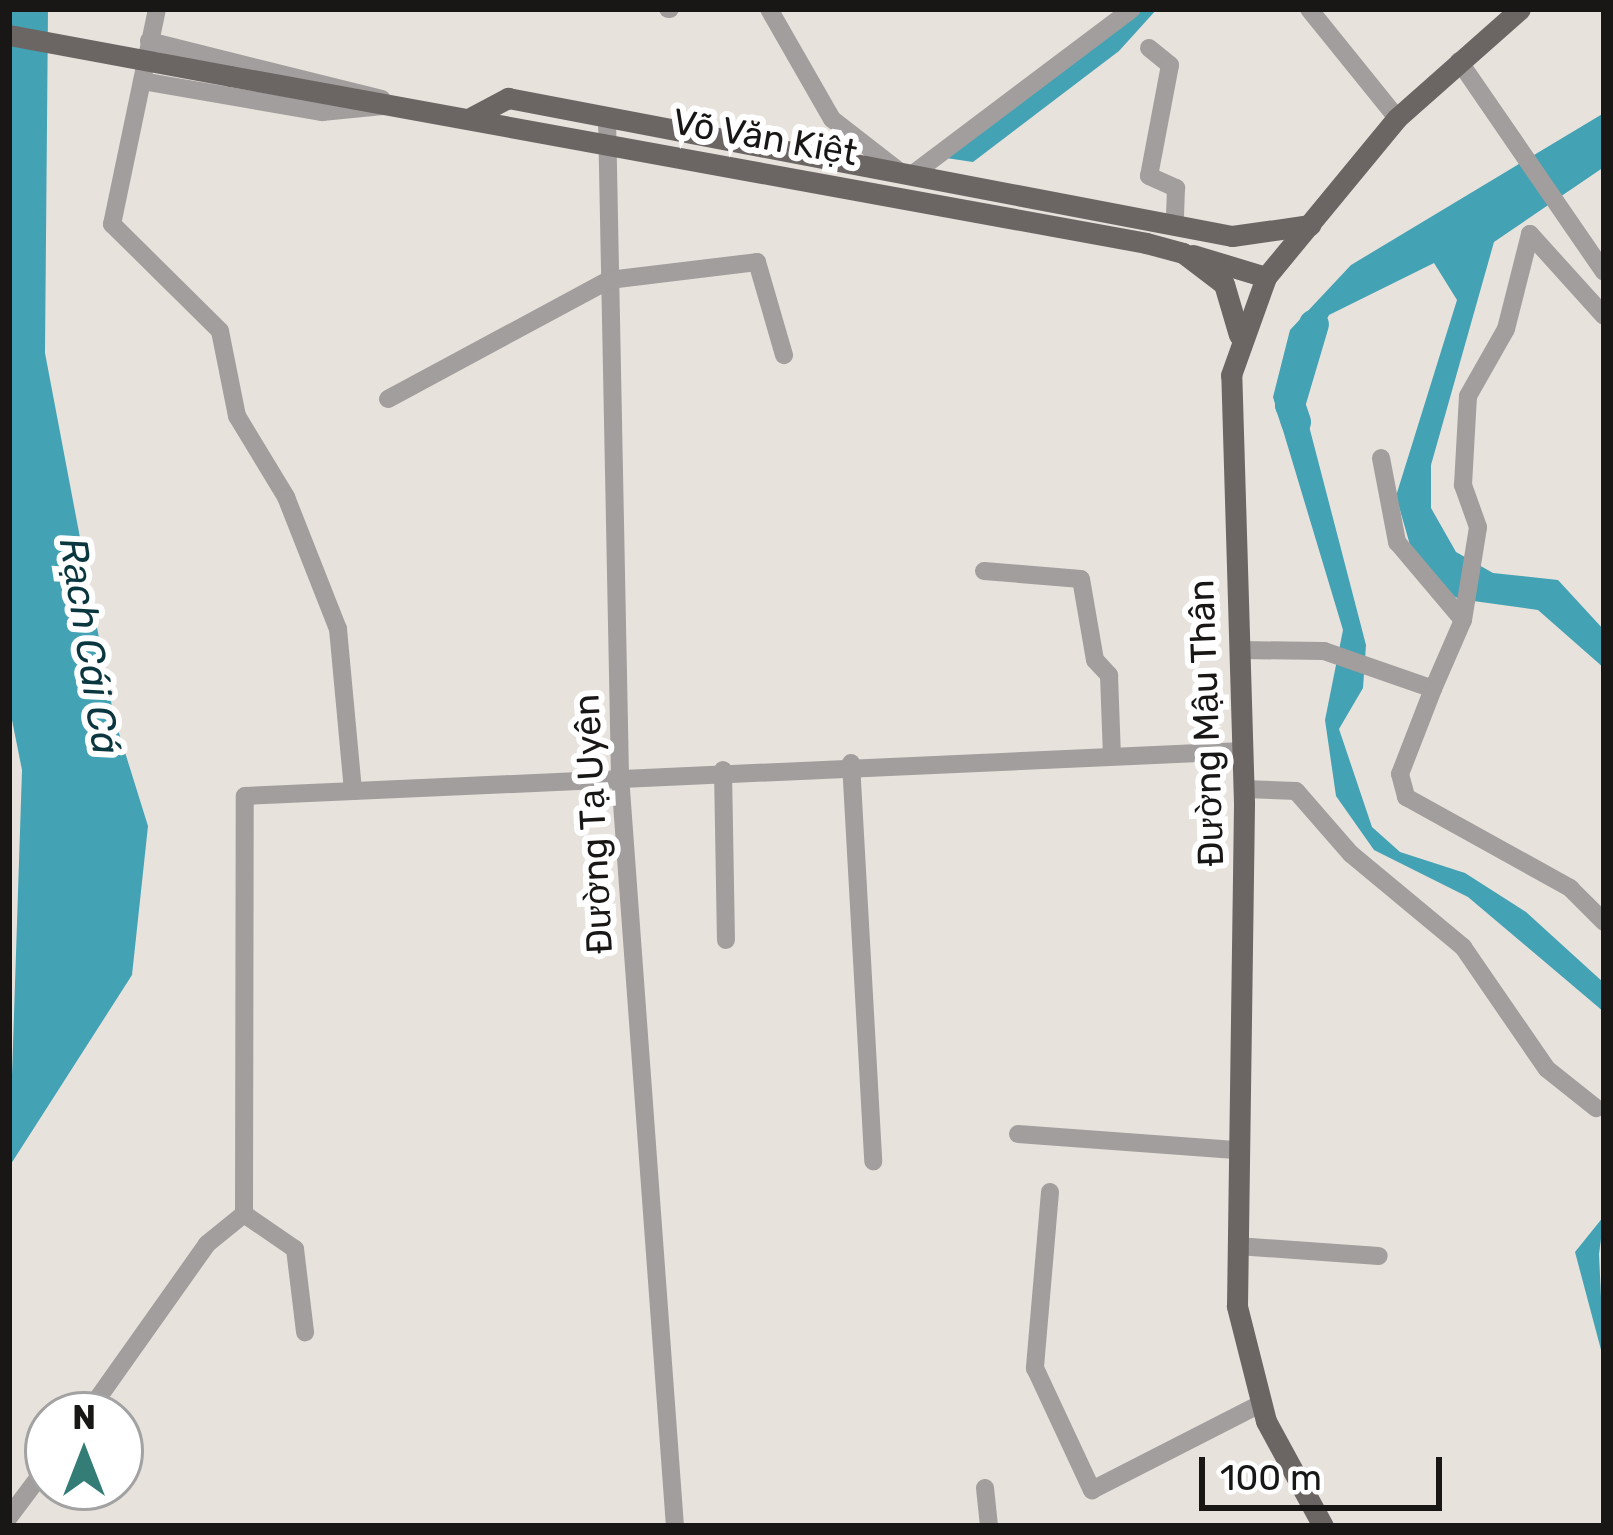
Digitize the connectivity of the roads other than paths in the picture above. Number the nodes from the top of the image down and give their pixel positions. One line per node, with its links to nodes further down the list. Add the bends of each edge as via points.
1 (157, 9): 7 (street)
2 (769, 9): 16 (street, via 832,119)
3 (1132, 9): 16 (street)
4 (1309, 9): 14 (street)
5 (1520, 9): 9 (main road, Đường Mậu Thân)
6 (9, 35): 11 (main road, Võ Văn Kiệt, bridge)
7 (149, 41): 10 (street); 11 (street, via 268,62)
8 (1149, 48): 18 (street, via 1170,65 1149,176 1175,188)
9 (1459, 61): 14 (main road, Đường Mậu Thân); 21 (street)
10 (142, 81): 11 (street, via 322,112); 38 (street, via 112,224 220,331 237,416 332,607)
11 (393, 104): 12 (main road, Võ Văn Kiệt)
12 (472, 117): 13 (main road, Võ Văn Kiệt, via 508,98); 15 (main road, Võ Văn Kiệt)
13 (607, 117): 15 (street, Đường Tạ Uyên); 16 (main road, Võ Văn Kiệt)
14 (1397, 118): 17 (main road, Đường Mậu Thân)
15 (607, 142): 20 (main road, Võ Văn Kiệt); 23 (street, Đường Tạ Uyên)
16 (906, 173): 18 (main road, Võ Văn Kiệt)
17 (1311, 224): 19 (main road, Võ Văn Kiệt); 22 (main road, Đường Mậu Thân)
18 (1182, 226): 19 (main road, Võ Văn Kiệt); 20 (main road)
19 (1239, 236): 22 (main road)
20 (1183, 253): 22 (main road, Võ Văn Kiệt); 25 (main road, via 1224,284)
21 (1604, 272)
22 (1266, 277): 25 (main road, Đường Mậu Thân)
23 (609, 280): 26 (street, via 757,262); 27 (street); 37 (street, Đường Tạ Uyên)
24 (1604, 316): 30 (street, via 1530,234 1506,329 1468,396 1463,485 1478,526)
25 (1239, 336): 31 (main road, Đường Mậu Thân, via 1227,425)
26 (784, 355)
27 (388, 399)
28 (1381, 458): 30 (street, via 1397,542)
29 (984, 572): 34 (street, via 1081,579 1095,660 1108,675)
30 (1463, 620): 32 (street)
31 (1240, 650): 32 (street, via 1324,651); 33 (main road, Đường Mậu Thân)
32 (1433, 688): 40 (street, via 1400,774 1406,797 1570,888)
33 (1243, 751): 34 (street); 39 (main road, Đường Mậu Thân)
34 (1112, 754): 35 (street)
35 (851, 763): 36 (street); 45 (street)
36 (722, 770): 37 (street); 41 (street)
37 (620, 776): 38 (street); 54 (street, Đường Tạ Uyên)
38 (353, 790): 47 (street, via 245,796)
39 (1243, 790): 42 (street, via 1296,791 1351,854 1463,947 1547,1069); 44 (main road, Đường Mậu Thân)
40 (1604, 922)
41 (726, 940)
42 (1596, 1108)
43 (1018, 1134): 44 (street)
44 (1238, 1150): 48 (main road, Đường Mậu Thân)
45 (873, 1161)
46 (1050, 1192): 52 (street, via 1035,1368 1092,1490)
47 (244, 1214): 50 (street, via 295,1250); 51 (street, via 207,1244)
48 (1237, 1246): 49 (street); 52 (main road, Đường Mậu Thân, via 1243,1354)
49 (1378, 1256)
50 (305, 1332)
51 (103, 1391)
52 (1260, 1404): 56 (main road, Đường Mậu Thân)
53 (985, 1489): 55 (street)
54 (675, 1526)
55 (989, 1526)
56 (1323, 1526)

